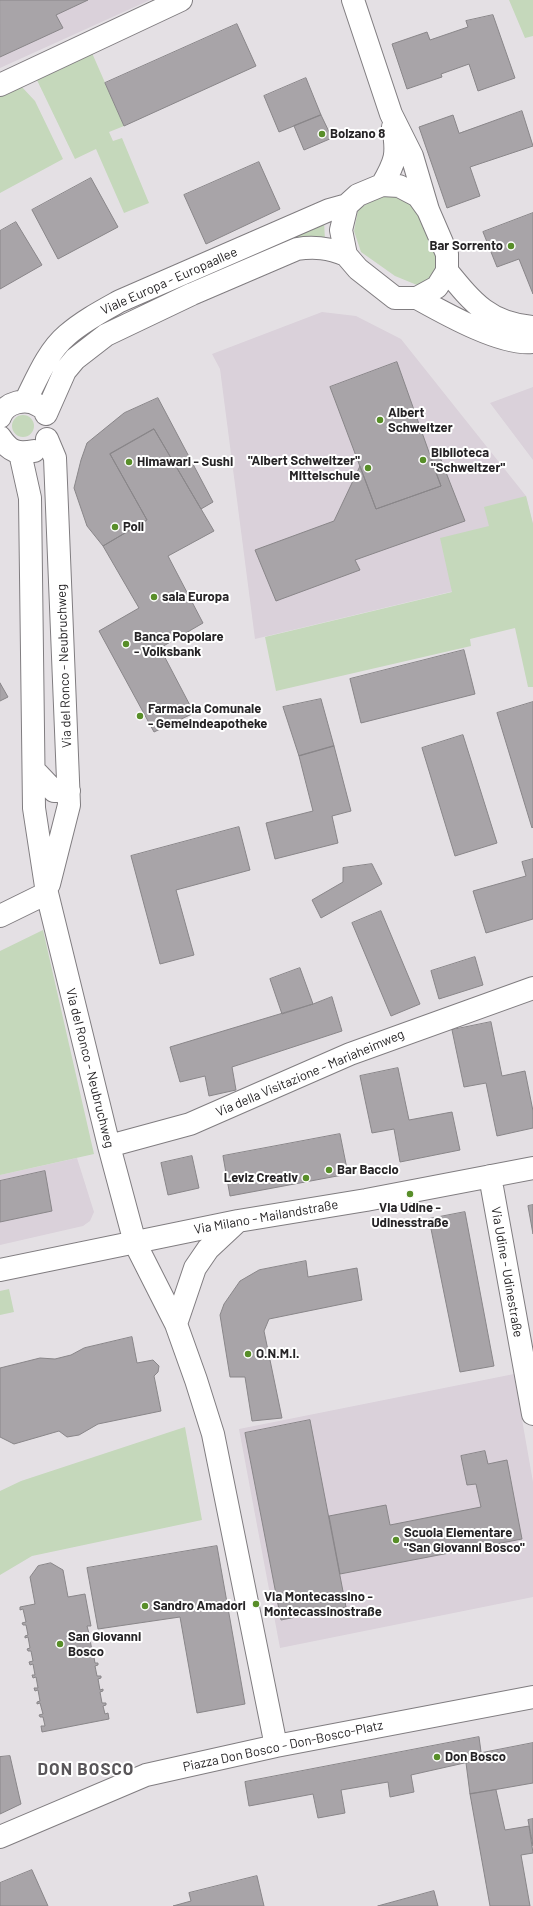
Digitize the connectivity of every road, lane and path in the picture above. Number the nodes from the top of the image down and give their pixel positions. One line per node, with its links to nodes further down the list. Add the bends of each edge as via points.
1 (181, 0): 3 (street)
2 (353, 0): 4 (street)
3 (0, 85)
4 (391, 114): 5 (street, via 397,149 392,168); 6 (street, via 412,156)
5 (382, 185): 6 (street, via 399,186); 7 (street, via 358,195)
6 (423, 203): 9 (street, via 447,254)
7 (347, 205): 8 (street, via 341,230); 13 (street, Viale Europa - Europaallee, via 329,210 120,301 90,318 66,335 48,357)
8 (346, 255): 10 (street, via 358,269 395,298); 14 (street, Viale Europa - Europaallee, via 312,246 297,249 192,294 106,335 88,347 65,371)
9 (447, 271): 10 (street, via 437,287); 11 (street, via 466,295 488,314 515,326)
10 (417, 298): 12 (street, via 472,327 502,337)
11 (533, 327)
12 (533, 342)
13 (26, 400): 14 (street, via 38,405); 15 (street, via 13,403 1,412)
14 (46, 414): 16 (street, via 50,427)
15 (0, 417)
16 (47, 439): 17 (street, via 36,450); 19 (street, Via del Ronco - Neubruchweg, via 55,458)
17 (7, 448): 18 (street, Via del Ronco - Neubruchweg, via 30,498)
18 (34, 770): 19 (street, via 54,791); 20 (street, Via del Ronco - Neubruchweg)
19 (69, 798): 20 (street); 21 (street, Via del Ronco - Neubruchweg)
20 (37, 827): 21 (street, Via del Ronco - Neubruchweg)
21 (47, 893): 22 (street); 24 (street, Via del Ronco - Neubruchweg)
22 (0, 916)
23 (533, 988): 24 (street, Via della Visitazione - Mariaheimweg, via 350,1054 190,1124)
24 (109, 1146): 28 (street, Via del Ronco - Neubruchweg)
25 (533, 1168): 26 (street, Via Milano - Mailandstraße)
26 (490, 1176): 27 (street, Via Milano - Mailandstraße); 31 (street, Via Udine - Udinestraße)
27 (238, 1221): 28 (street, Via Milano - Mailandstraße); 30 (street, via 208,1249 195,1268)
28 (135, 1243): 29 (street, Via Milano - Mailandstraße); 30 (street)
29 (0, 1270)
30 (176, 1324): 33 (street, via 212,1434)
31 (533, 1414)
32 (533, 1697): 33 (street, Piazza Don Bosco - Don-Bosco-Platz)
33 (276, 1746): 34 (street, Piazza Don Bosco - Don-Bosco-Platz, via 146,1775)
34 (0, 1837)

